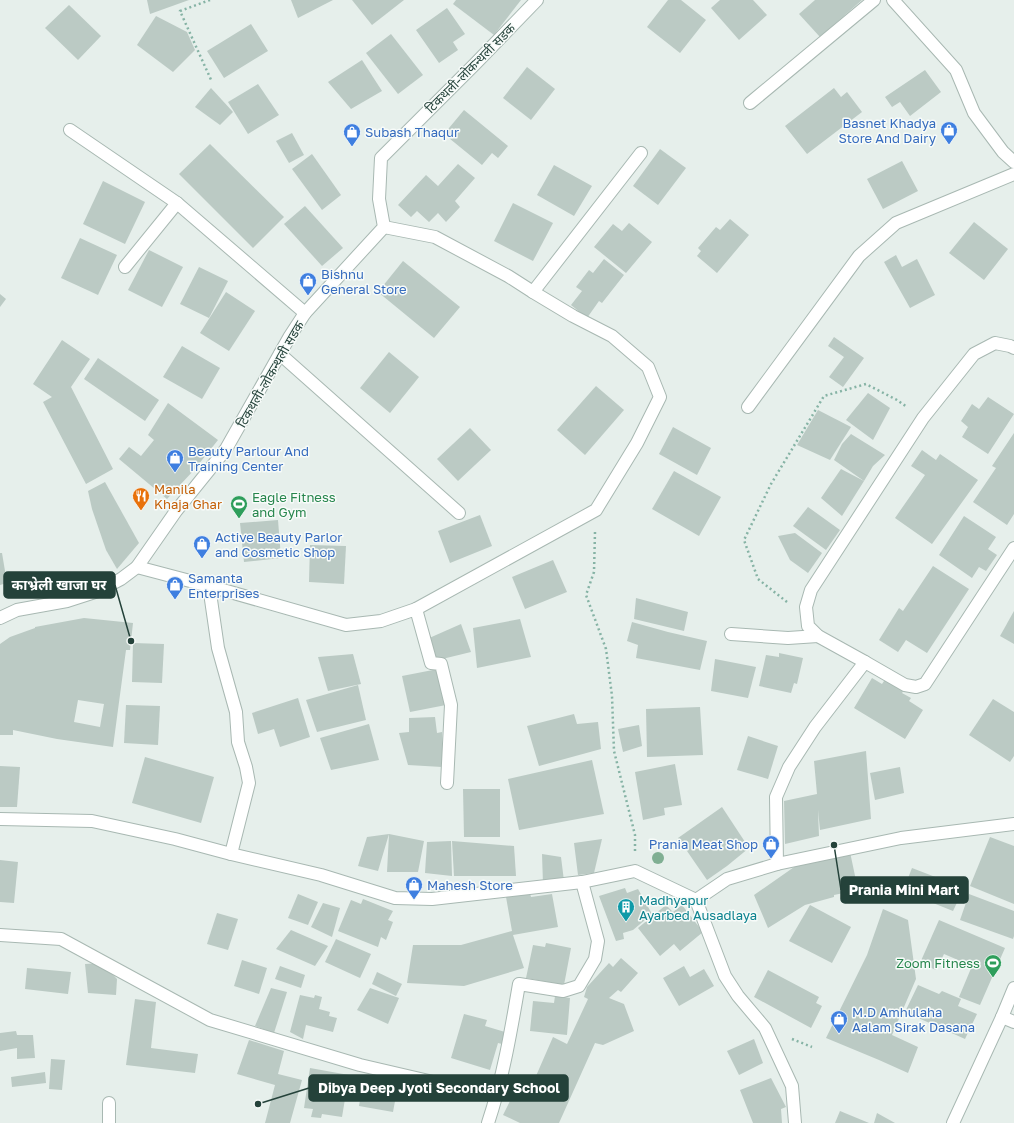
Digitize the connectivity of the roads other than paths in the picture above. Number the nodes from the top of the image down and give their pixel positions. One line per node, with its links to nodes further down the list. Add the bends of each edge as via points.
1 (537, 0): 10 (street, टिकथली-लोकन्थली सडक, via 381,158 379,200)
2 (874, 0): 4 (street)
3 (893, 0): 7 (street, via 956,70 974,114 1003,152)
4 (750, 103)
5 (70, 130): 9 (street)
6 (641, 153): 12 (street)
7 (1014, 162)
8 (1014, 174): 16 (street, via 896,224 864,251 828,296)
9 (177, 203): 11 (street); 13 (street)
10 (384, 227): 12 (street, via 436,237); 13 (street, टिकथली-लोकन्थली सडक)
11 (125, 267)
12 (533, 292): 21 (street, via 612,336 648,367 660,397 637,443 596,510)
13 (305, 313): 15 (street, टिकथली-लोकन्थली सडक)
14 (1014, 348): 24 (street, via 995,343 974,354 923,418 811,590 806,607 808,626)
15 (280, 354): 17 (street); 19 (street, टिकथली-लोकन्थली सडक, via 226,449 176,511)
16 (748, 407)
17 (459, 513)
18 (1014, 548): 25 (street, via 925,684 916,687 905,685)
19 (136, 567): 20 (street); 22 (street, टिकथली-लोकन्थली सडक, via 121,579 98,591 66,601 17,610)
20 (209, 586): 21 (street, via 346,625 381,621); 29 (street, via 218,648 236,712 238,742 249,783)
21 (416, 609): 26 (street, via 431,663 441,664 451,705)
22 (0, 618)
23 (732, 634): 24 (street, via 788,638)
24 (818, 636): 25 (street)
25 (865, 662): 30 (street, via 814,727 786,773 776,797)
26 (447, 783)
27 (0, 819): 29 (street, via 92,821)
28 (1014, 824): 30 (street, via 901,838)
29 (231, 854): 31 (street, via 321,875 395,898 432,899)
30 (777, 864): 32 (street, via 727,879)
31 (582, 882): 32 (street, via 636,871); 37 (street, via 598,941 595,959 579,986 563,990 519,984)
32 (696, 900): 41 (street, via 725,976 765,1028 792,1086)
33 (0, 935): 37 (street, via 61,939 210,1020 360,1065)
34 (1014, 988): 35 (street)
35 (1002, 1016): 36 (street); 42 (street)
36 (1014, 1022)
37 (497, 1095): 40 (street)
38 (109, 1103): 39 (street)
39 (109, 1123)
40 (488, 1123)
41 (795, 1123)
42 (953, 1123)

